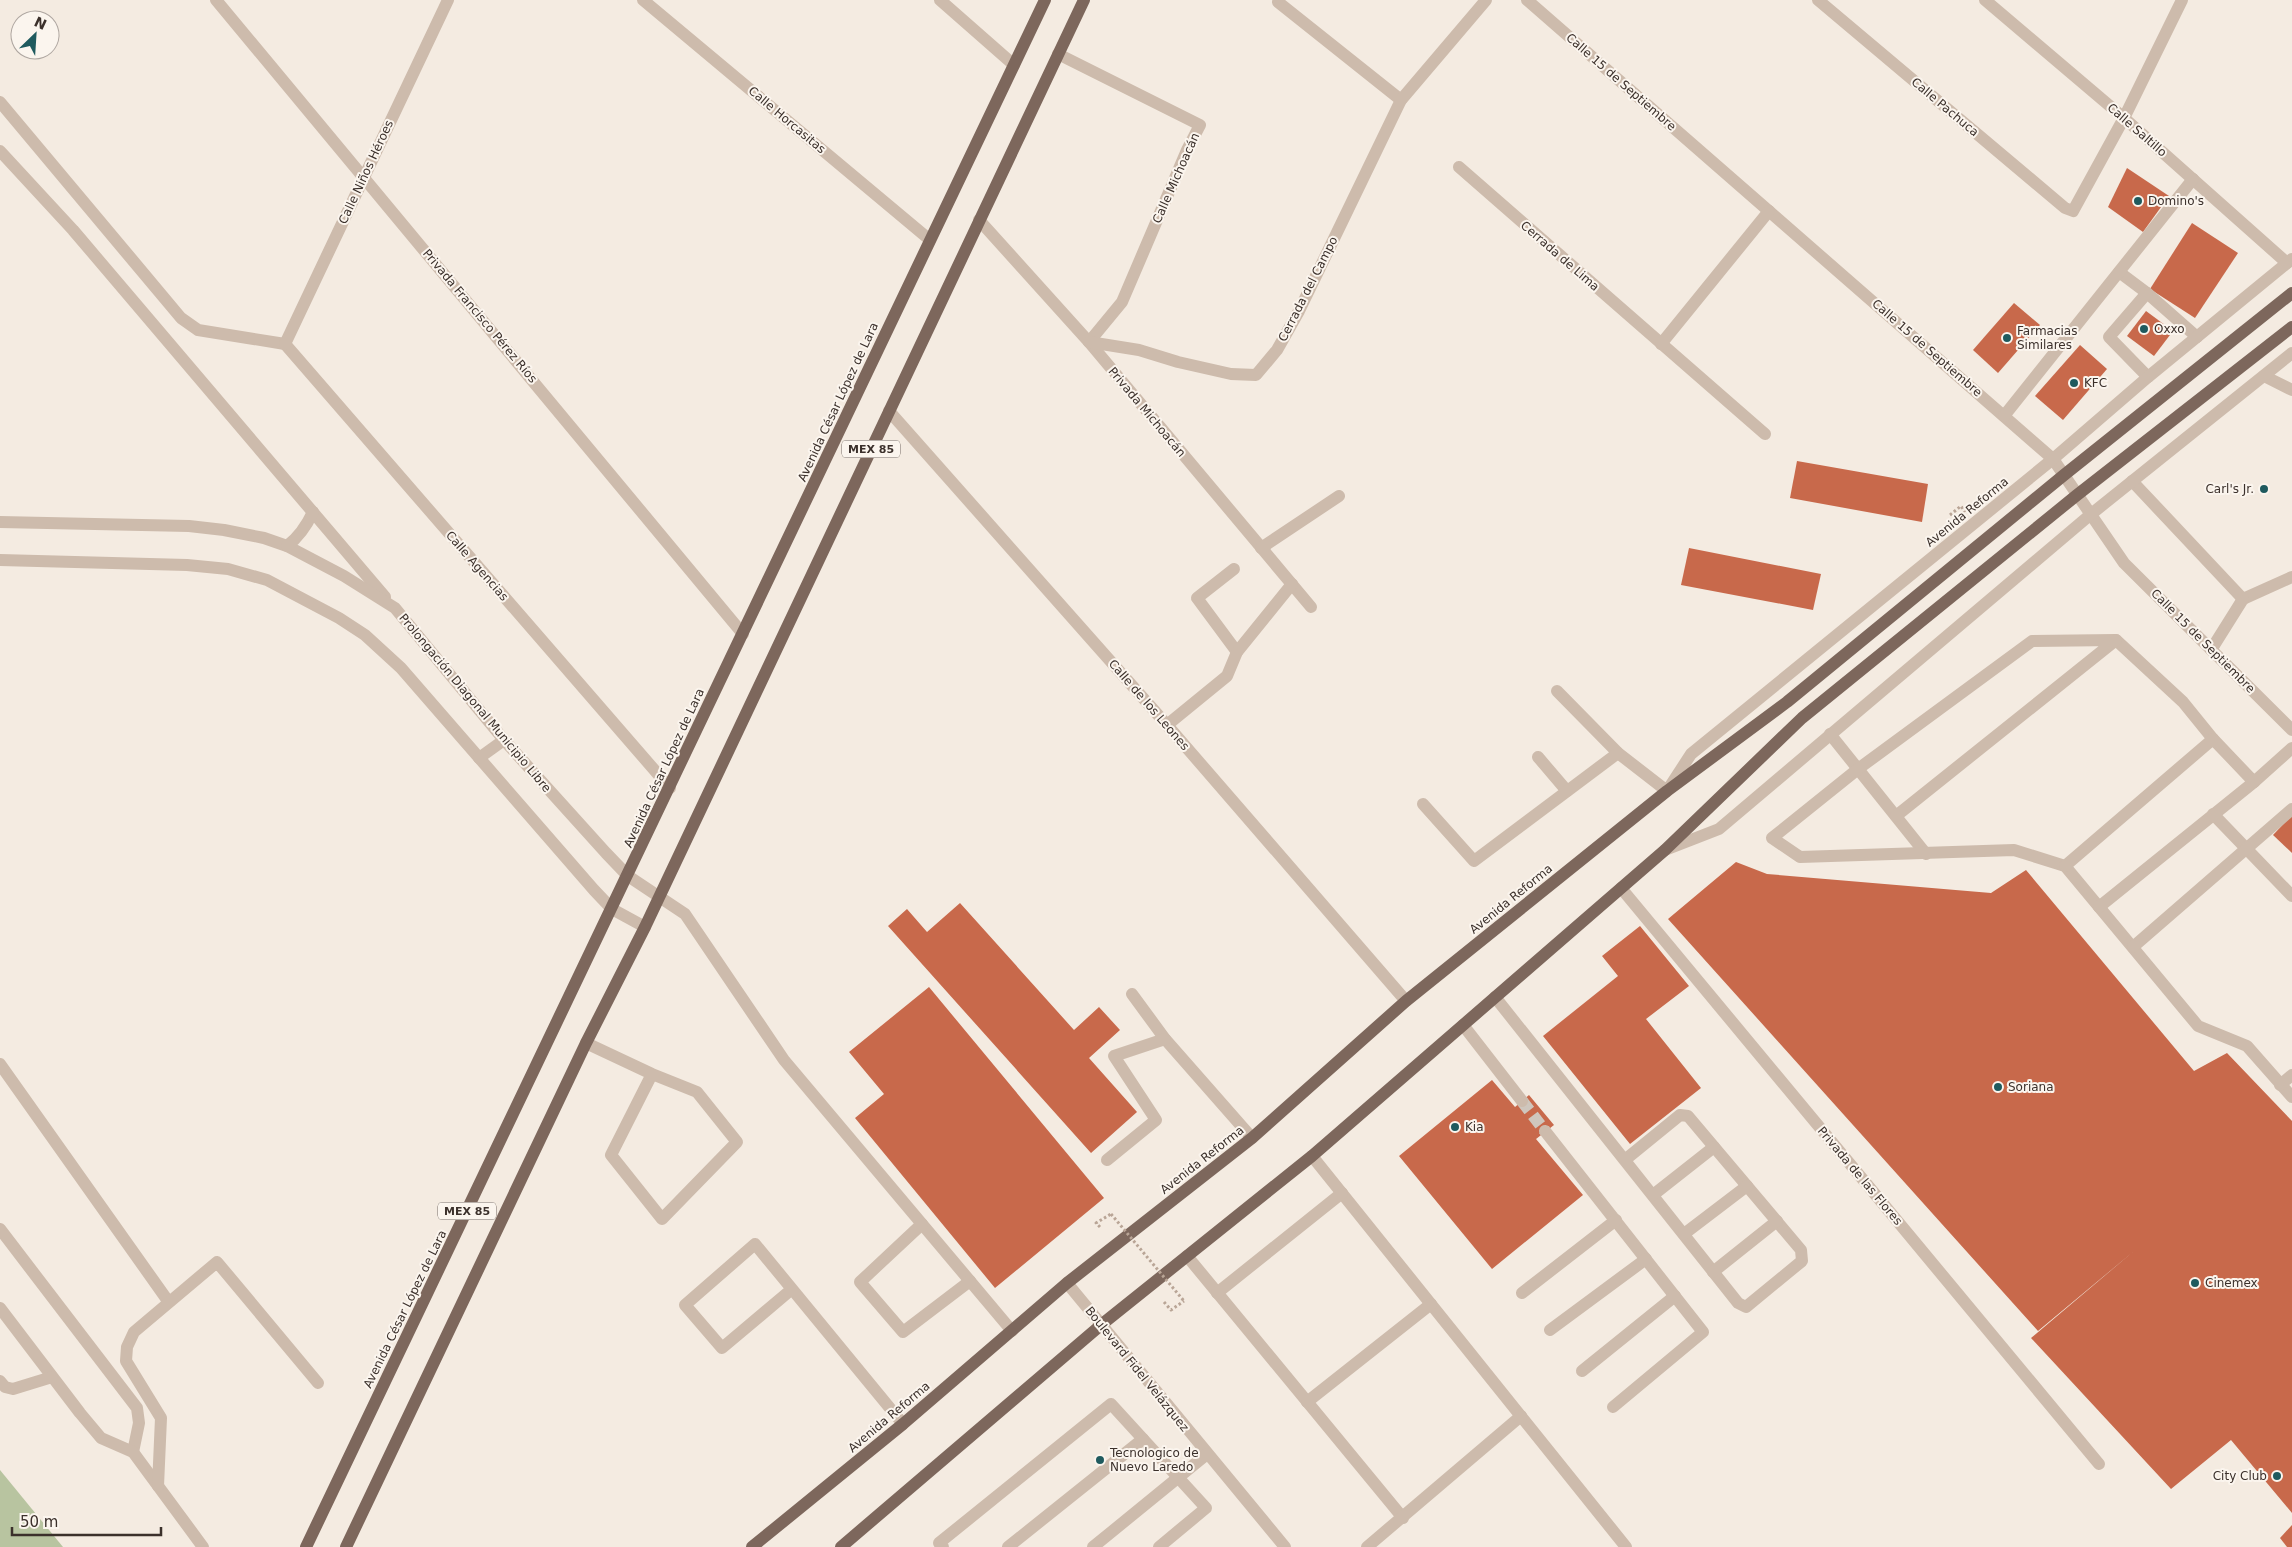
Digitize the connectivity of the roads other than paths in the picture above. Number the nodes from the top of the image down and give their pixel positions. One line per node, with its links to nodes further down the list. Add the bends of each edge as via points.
1 (216, 0): 20 (street, Privada Francisco Pérez Ríos)
2 (448, 0): 20 (street, Calle Niños Héroes)
3 (643, 0): 24 (street, Calle Horcasitas)
4 (940, 0): 14 (street)
5 (1045, 0): 14 (main road, Avenida César López de Lara / MEX 85)
6 (1084, 0): 13 (main road, MEX 85)
7 (1486, 0): 15 (street, Cerrada del Campo)
8 (1527, 0): 22 (street, Calle 15 de Septiembre)
9 (1818, 0): 17 (street, Calle Pachuca, via 2065,208 2074,211)
10 (1985, 0): 17 (street, Calle Saltillo)
11 (2182, 0): 17 (street)
12 (1278, 2): 15 (street)
13 (1058, 54): 23 (main road, MEX 85); 31 (street, Calle Michoacán, via 1200,125 1122,302)
14 (1014, 65): 24 (main road, Avenida César López de Lara / MEX 85)
15 (1401, 100): 31 (street, Cerrada del Campo, via 1299,311 1277,350 1256,375 1231,374 1139,350)
16 (0, 102): 32 (street, via 181,318 198,330)
17 (2124, 118): 21 (street, Calle Saltillo)
18 (0, 151): 46 (street, via 73,230)
19 (1459, 167): 33 (street, Cerrada de Lima)
20 (364, 176): 32 (street, Calle Niños Héroes); 58 (street, Privada Francisco Pérez Ríos)
21 (2193, 179): 25 (street, Calle Saltillo); 26 (street)
22 (1769, 211): 33 (street); 39 (street, Calle 15 de Septiembre)
23 (979, 220): 31 (street, Privada Michoacán); 38 (main road, MEX 85)
24 (930, 240): 58 (main road, Avenida César López de Lara / MEX 85)
25 (2289, 261): 30 (street, Avenida Reforma)
26 (2118, 272): 27 (street); 39 (street)
27 (2147, 293): 30 (street); 36 (street, via 2109,337)
28 (2292, 293): 42 (main road, Avenida Reforma)
29 (2292, 327): 44 (main road)
30 (2197, 337): 36 (street, Avenida Reforma)
31 (1089, 342): 50 (street, Privada Michoacán)
32 (284, 344): 74 (street, Calle Agencias)
33 (1661, 344): 40 (street, Cerrada de Lima)
34 (2291, 354): 35 (street)
35 (2264, 376): 37 (street); 43 (street)
36 (2148, 377): 41 (street, Avenida Reforma)
37 (2292, 390)
38 (889, 411): 63 (street, Calle de los Leones); 88 (main road, MEX 85)
39 (2004, 416): 41 (street, Calle 15 de Septiembre)
40 (1765, 434)
41 (2053, 459): 42 (street, Calle 15 de Septiembre); 76 (street, Avenida Reforma, via 1691,754)
42 (2064, 475): 44 (street, Calle 15 de Septiembre); 76 (main road, Avenida Reforma, via 1787,702)
43 (2132, 481): 47 (street); 55 (street)
44 (2077, 495): 47 (street, Calle 15 de Septiembre); 82 (main road, via 1802,718)
45 (1339, 496): 50 (street)
46 (314, 512): 49 (street, via 301,533); 57 (street)
47 (2090, 515): 60 (street, Calle 15 de Septiembre, via 2124,564); 65 (street)
48 (0, 522): 49 (street, Prolongación Diagonal Municipio Libre, via 189,526 264,538)
49 (286, 546): 57 (street, Prolongación Diagonal Municipio Libre, via 344,576)
50 (1261, 548): 54 (street, Privada Michoacán)
51 (0, 560): 71 (street, via 187,565 228,569 268,580 365,635 401,668)
52 (1234, 569): 61 (street, via 1197,598)
53 (2292, 577): 55 (street)
54 (1292, 584): 56 (street, Privada Michoacán); 61 (street)
55 (2243, 599): 60 (street)
56 (1311, 607)
57 (395, 608): 67 (street, Prolongación Diagonal Municipio Libre)
58 (743, 634): 74 (main road, Avenida César López de Lara / MEX 85)
59 (2116, 640): 66 (street, via 2183,702); 72 (street, via 2032,642); 80 (street)
60 (2211, 650): 64 (street, Calle 15 de Septiembre)
61 (1237, 652): 63 (street, via 1227,676)
62 (1556, 691): 69 (street)
63 (1167, 725): 95 (street, Calle de los Leones)
64 (2292, 730)
65 (1830, 734): 72 (street); 82 (street, via 1719,830)
66 (2213, 739): 73 (street); 84 (street)
67 (504, 740): 71 (street); 85 (street, Prolongación Diagonal Municipio Libre)
68 (2292, 748): 73 (street)
69 (1618, 753): 75 (street); 76 (street)
70 (1538, 757): 75 (street)
71 (479, 758): 90 (street)
72 (1858, 769): 80 (street); 83 (street, via 1772,838 1800,857)
73 (2254, 782): 79 (street)
74 (670, 788): 85 (main road, Avenida César López de Lara / MEX 85)
75 (1567, 791): 77 (street, via 1474,861)
76 (1667, 791): 95 (main road, Avenida Reforma)
77 (1423, 804)
78 (2292, 810): 81 (street)
79 (2213, 814): 81 (street); 89 (street)
80 (1896, 816): 83 (street)
81 (2247, 849): 87 (street); 92 (street)
82 (1665, 850): 86 (main road)
83 (1926, 854): 84 (street, via 2014,850)
84 (2065, 866): 89 (street)
85 (628, 876): 88 (street, Prolongación Diagonal Municipio Libre); 90 (main road, Avenida César López de Lara / MEX 85)
86 (1621, 888): 94 (main road); 145 (street, Privada de las Flores)
87 (2292, 896)
88 (658, 898): 91 (main road, MEX 85); 116 (street, Prolongación Diagonal Municipio Libre, via 684,914 784,1060)
89 (2099, 907): 92 (street)
90 (612, 909): 91 (street); 150 (main road, Avenida César López de Lara / MEX 85)
91 (645, 927): 98 (main road, MEX 85)
92 (2133, 946): 102 (street, via 2198,1026 2247,1046)
93 (1132, 994): 97 (street)
94 (1495, 997): 96 (main road); 109 (street)
95 (1406, 1002): 106 (main road, Avenida Reforma)
96 (1463, 1025): 104 (street); 108 (main road)
97 (1165, 1039): 106 (street); 110 (street, via 1114,1056 1156,1120)
98 (586, 1042): 100 (street); 151 (main road, MEX 85)
99 (0, 1064): 128 (street)
100 (652, 1074): 100 (street, via 696,1092 737,1142 662,1219 611,1155)
101 (2292, 1075): 102 (street)
102 (2280, 1085): 103 (street)
103 (2292, 1097)
104 (1522, 1101)
105 (1545, 1131): 114 (street)
106 (1252, 1138): 123 (main road, Avenida Reforma)
107 (1714, 1147): 109 (street, via 1688,1116 1680,1115); 111 (street); 113 (street)
108 (1312, 1156): 112 (street); 119 (main road)
109 (1626, 1159): 113 (street)
110 (1107, 1160)
111 (1747, 1186): 115 (street); 118 (street)
112 (1342, 1193): 125 (street); 129 (street)
113 (1653, 1195): 118 (street)
114 (1616, 1220): 120 (street); 126 (street)
115 (1777, 1221): 121 (street); 121 (street, via 1801,1250 1802,1260 1746,1306 1738,1303)
116 (922, 1224): 122 (street, Prolongación Diagonal Municipio Libre); 122 (street, via 860,1282 903,1332)
117 (0, 1229): 143 (street, via 136,1408 139,1423)
118 (1684, 1234): 121 (street)
119 (1187, 1256): 125 (street); 131 (main road)
120 (1646, 1259): 127 (street); 132 (street)
121 (1713, 1272)
122 (970, 1281): 133 (street, Prolongación Diagonal Municipio Libre)
123 (1067, 1283): 131 (street, Boulevard Fidel Velázquez); 133 (main road, Avenida Reforma)
124 (792, 1289): 124 (street, via 722,1348 685,1305 755,1244); 141 (street)
125 (1217, 1293): 138 (street)
126 (1522, 1293)
127 (1675, 1296): 134 (street); 139 (street, via 1703,1332)
128 (168, 1301): 137 (street, via 217,1262); 147 (street, via 134,1332 127,1347 126,1361 161,1418)
129 (1431, 1304): 138 (street); 140 (street)
130 (0, 1308): 135 (street)
131 (1101, 1325): 144 (street, Boulevard Fidel Velázquez); 153 (main road)
132 (1550, 1330)
133 (1012, 1331): 141 (main road, Avenida Reforma)
134 (1582, 1371)
135 (52, 1377): 136 (street, via 14,1389 5,1387); 143 (street, via 101,1438)
136 (0, 1381)
137 (318, 1383)
138 (1307, 1402): 148 (street)
139 (1613, 1407)
140 (1521, 1416): 148 (street); 160 (street)
141 (903, 1424): 152 (main road, Avenida Reforma)
142 (1143, 1439): 146 (street); 154 (street, via 1111,1404 939,1543); 155 (street)
143 (133, 1452): 147 (street)
144 (1207, 1454): 146 (street); 158 (street, Boulevard Fidel Velázquez)
145 (2098, 1464)
146 (1179, 1477): 156 (street); 157 (street, via 1206,1508)
147 (158, 1486): 149 (street)
148 (1403, 1518): 159 (street)
149 (203, 1547)
150 (306, 1547)
151 (346, 1547)
152 (752, 1547)
153 (841, 1547)
154 (942, 1547)
155 (1008, 1547)
156 (1093, 1547)
157 (1159, 1547)
158 (1284, 1547)
159 (1368, 1547)
160 (1626, 1547)

